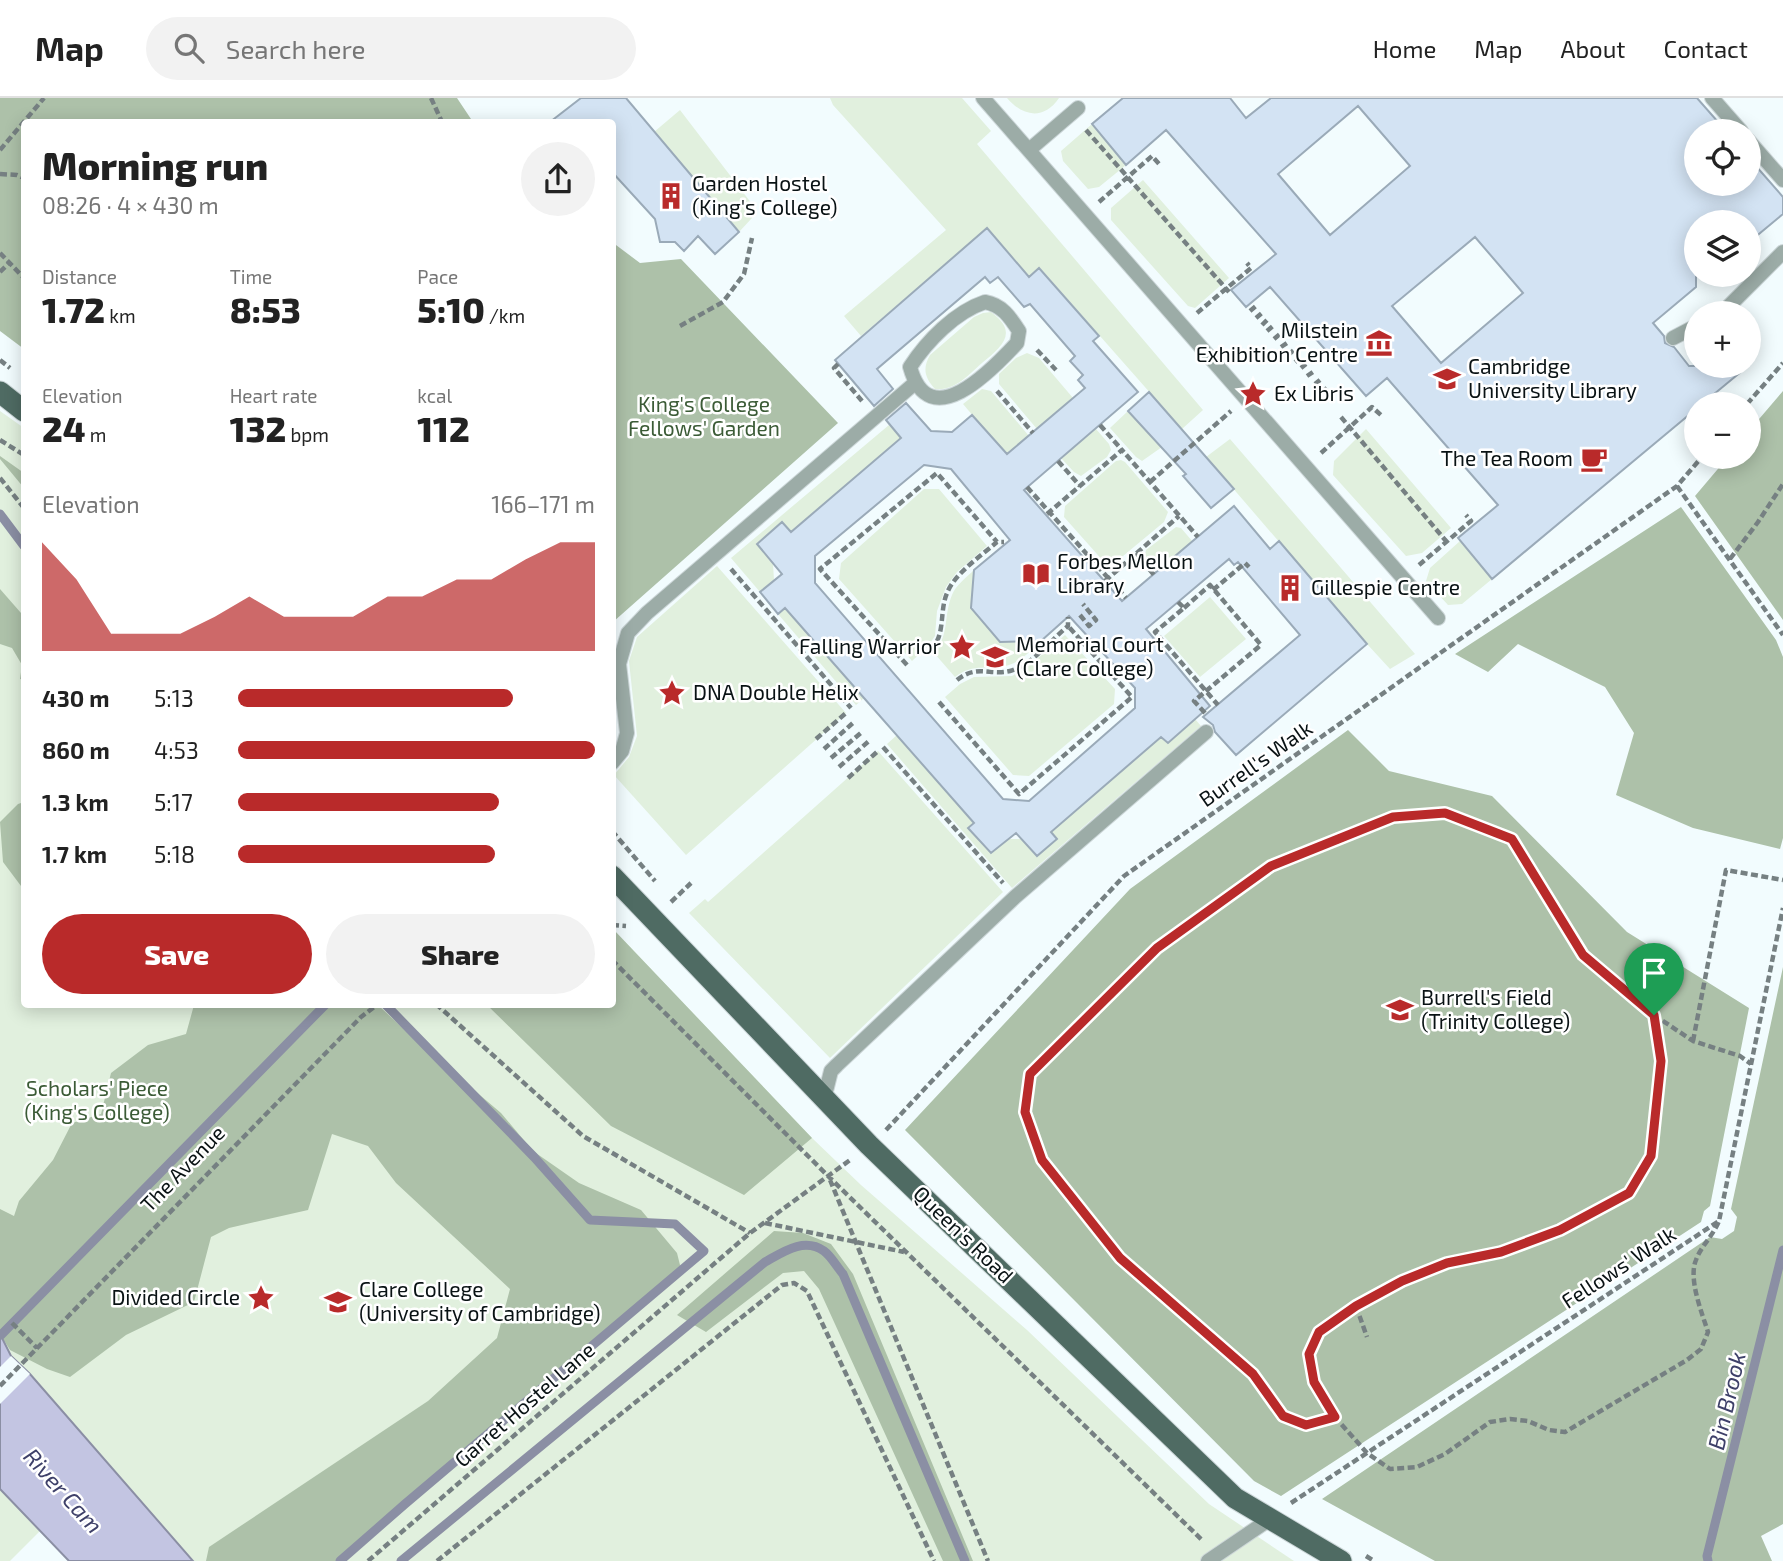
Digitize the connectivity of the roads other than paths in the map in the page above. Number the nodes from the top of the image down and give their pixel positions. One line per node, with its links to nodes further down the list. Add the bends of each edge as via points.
1 (983, 98): 5 (lane)
2 (1712, 98): 4 (lane)
3 (1075, 111): 5 (lane)
4 (1730, 119)
5 (1029, 150): 15 (lane)
6 (1761, 155): 7 (lane)
7 (1783, 180)
8 (1783, 252): 9 (lane)
9 (1734, 301)
10 (1684, 332): 11 (lane)
11 (1673, 338)
12 (915, 383): 12 (lane, via 910,367 923,348 970,307 996,304 1019,331 1017,343 960,394 934,398); 17 (lane, via 628,634 619,664 627,733)
13 (0, 392): 14 (main road)
14 (21, 409)
15 (1438, 618)
16 (1206, 732): 19 (lane, via 1015,897 831,1071)
17 (616, 758)
18 (616, 880): 19 (main road, Queen's Road)
19 (824, 1099): 20 (main road, Queen's Road, via 1236,1498)
20 (1269, 1519): 21 (lane); 22 (main road, Queen's Road)
21 (1212, 1558)
22 (1341, 1561)

